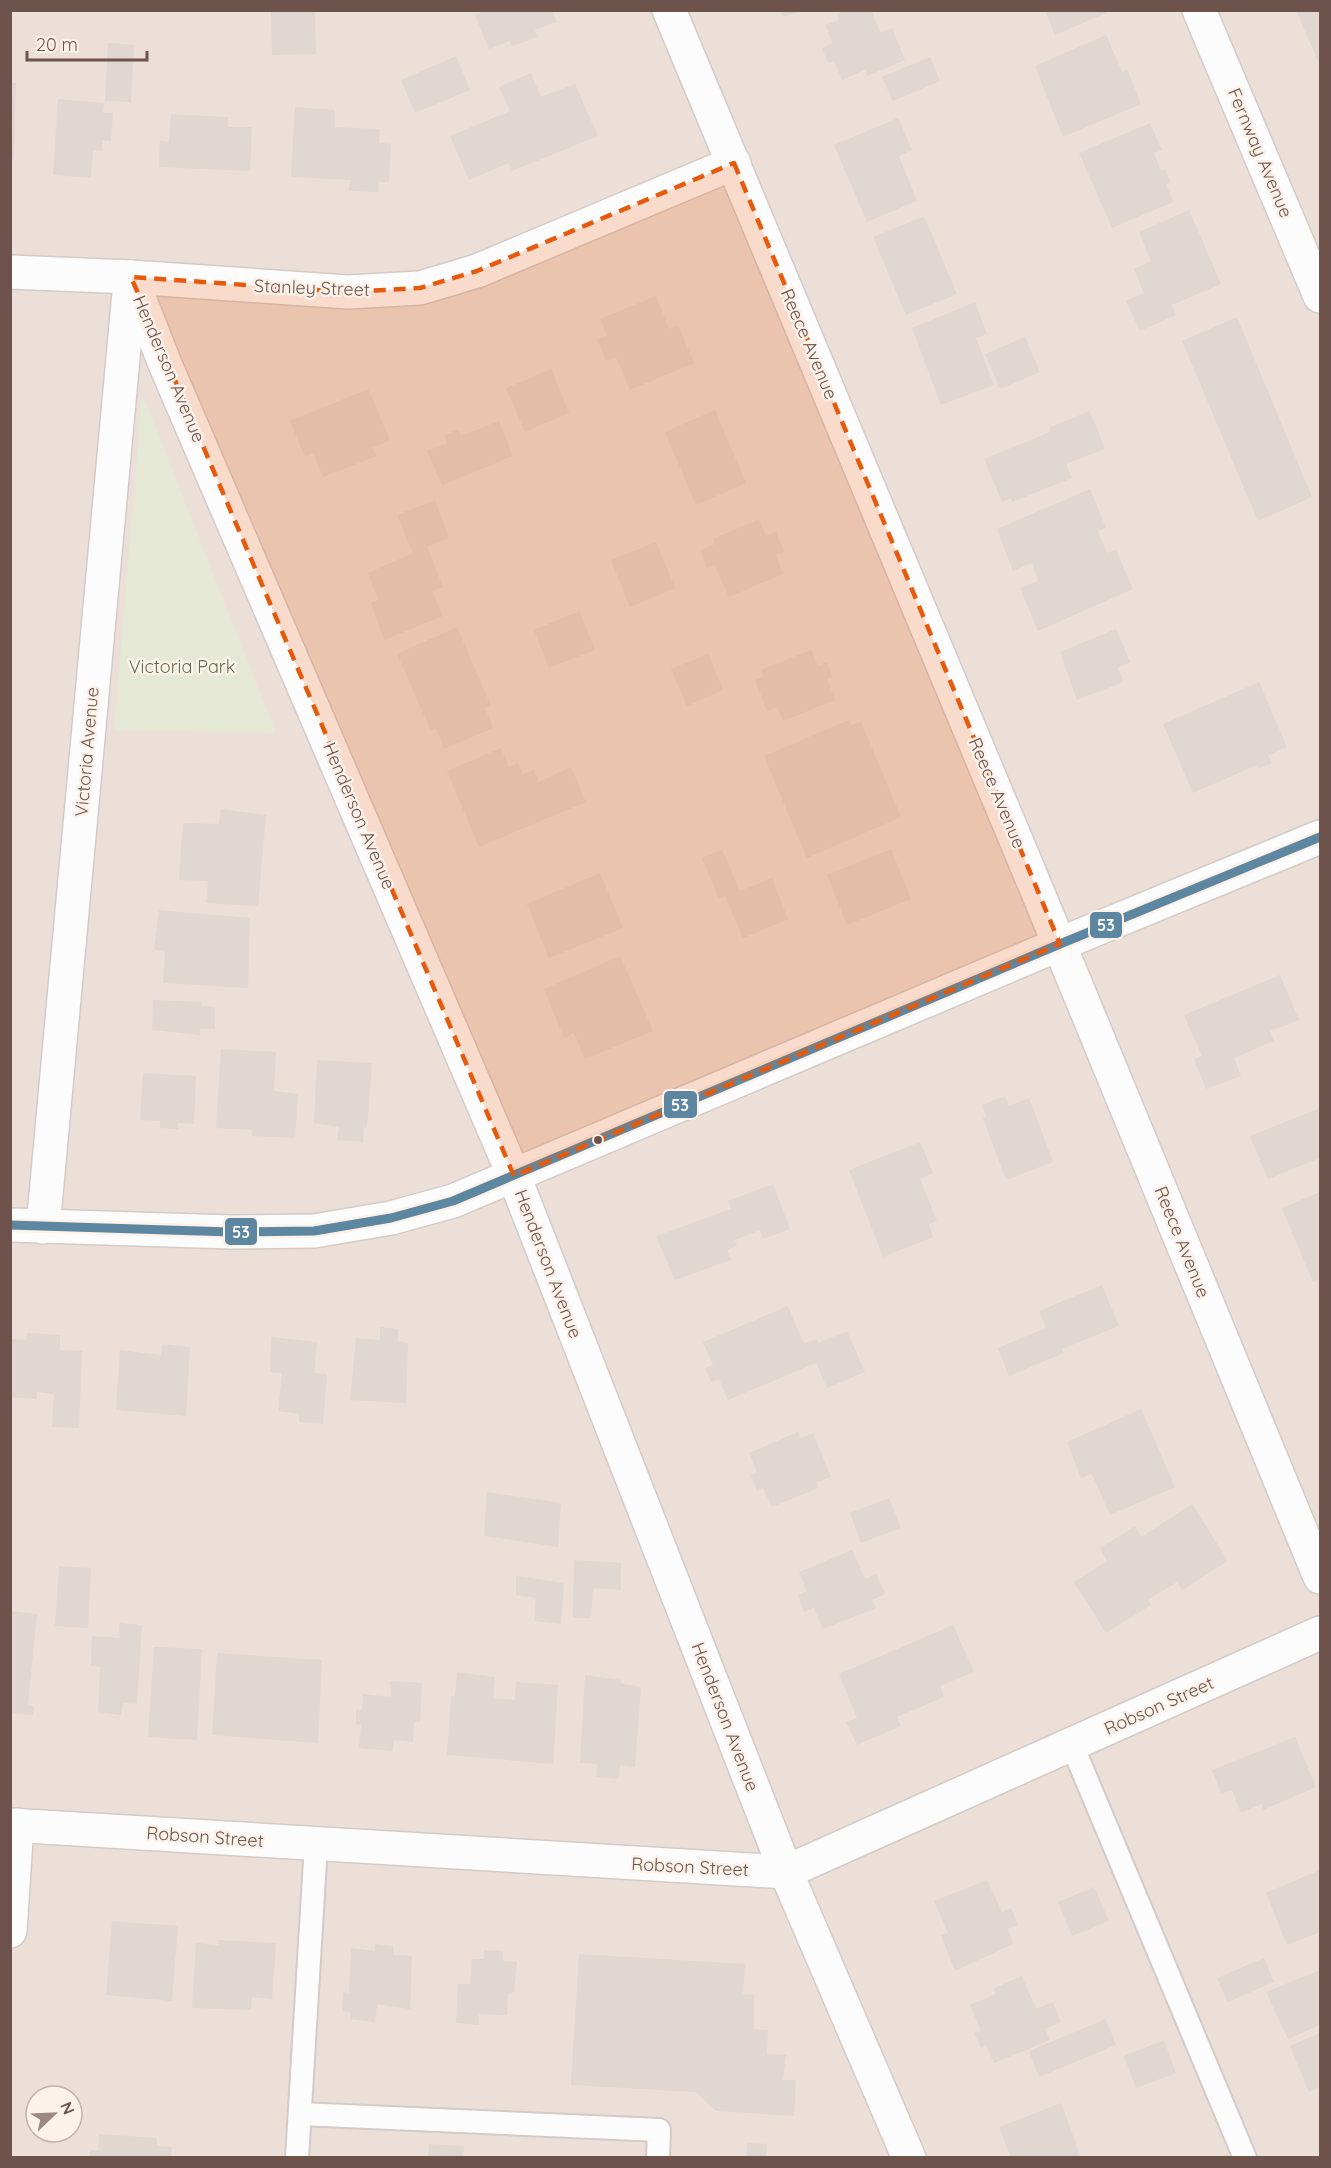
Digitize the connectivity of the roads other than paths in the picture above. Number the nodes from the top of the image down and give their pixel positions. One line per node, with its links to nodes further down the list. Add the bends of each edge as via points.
1 (669, 10): 3 (street, Reece Avenue)
2 (1199, 10): 6 (street, Fernway Avenue)
3 (734, 163): 5 (street, Stanley Street, via 477,271 420,288 348,292); 8 (street, Reece Avenue)
4 (10, 272): 5 (street, Stanley Street)
5 (131, 278): 9 (street, Henderson Avenue); 11 (street, Victoria Avenue)
6 (1320, 296)
7 (1320, 837): 8 (street)
8 (1060, 944): 9 (street); 12 (street, Reece Avenue)
9 (514, 1176): 11 (street, via 453,1201 314,1232); 17 (street, Henderson Avenue)
10 (10, 1225): 11 (street)
11 (43, 1227)
12 (1320, 1577)
13 (1320, 1633): 14 (street, Robson Street)
14 (1072, 1745): 17 (street, Robson Street); 23 (lane)
15 (14, 1825): 16 (street, Robson Street); 18 (street)
16 (316, 1844): 17 (street, Robson Street); 19 (lane)
17 (786, 1872): 22 (street, Henderson Avenue)
18 (10, 1931)
19 (300, 2114): 20 (lane); 21 (lane, via 659,2130)
20 (297, 2157)
21 (658, 2157)
22 (909, 2157)
23 (1245, 2157)

